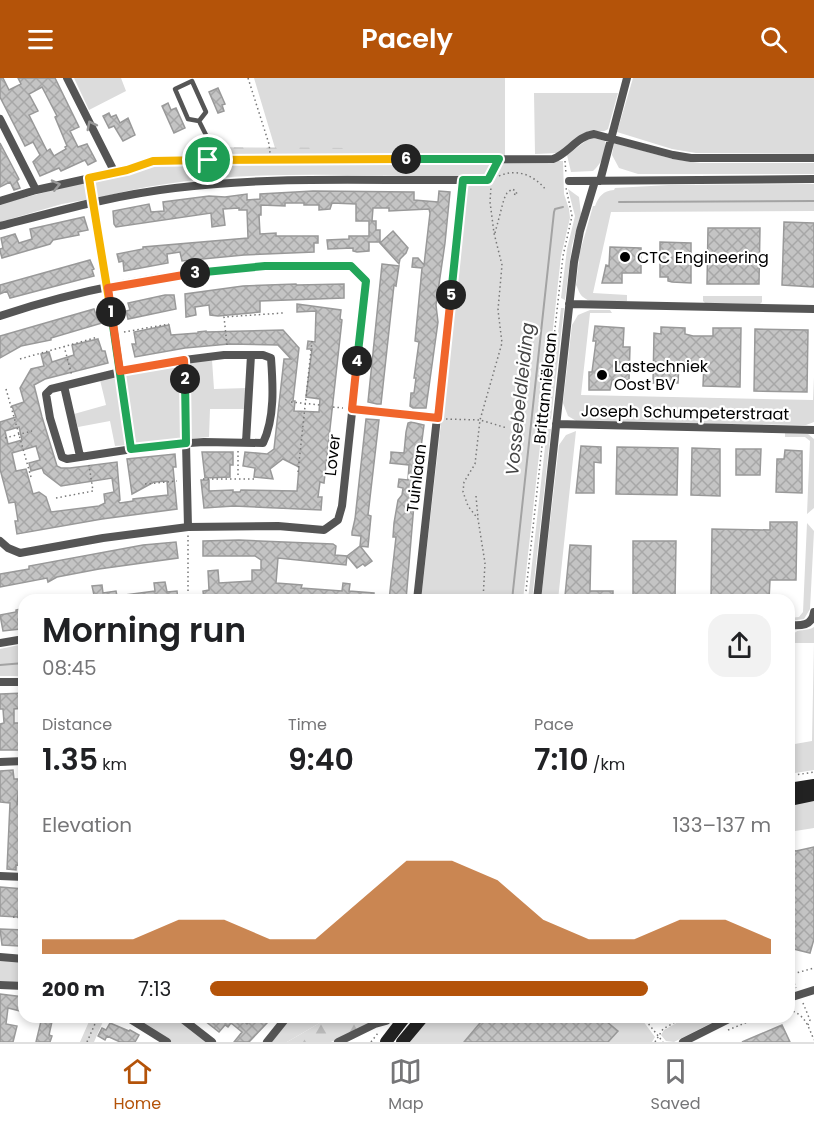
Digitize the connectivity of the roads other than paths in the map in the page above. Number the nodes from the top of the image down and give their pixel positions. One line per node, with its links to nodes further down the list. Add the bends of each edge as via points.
1 (67, 78): 8 (street, one-way to 1)
2 (627, 78): 5 (street, Brittanniëlaan)
3 (0, 119): 14 (street)
4 (200, 121): 4 (lane, via 206,112 192,81 175,89 188,119); 7 (lane, via 209,141)
5 (610, 139): 6 (street, via 691,158); 7 (street, via 590,134 553,159); 12 (street, Brittanniëlaan)
6 (814, 158)
7 (208, 160): 8 (street, via 153,161)
8 (115, 173): 14 (street, one-way to 8)
9 (490, 179): 11 (street)
10 (814, 179): 12 (street)
11 (463, 180): 16 (street, via 262,181 174,188 95,202); 31 (street, Tuinlaan)
12 (597, 181): 13 (street); 18 (street, Brittanniëlaan, via 578,241)
13 (567, 183)
14 (36, 190): 15 (street)
15 (0, 201)
16 (0, 226)
17 (108, 288): 20 (street, Lover); 22 (street); 29 (street, Lover, via 207,271 265,266 351,266 366,281 338,520 324,530)
18 (569, 304): 19 (street); 24 (street, Brittanniëlaan)
19 (814, 309)
20 (0, 316)
21 (251, 355): 22 (street, via 184,360); 26 (street); 26 (street, via 271,358 273,388 264,440)
22 (120, 371): 23 (street)
23 (64, 386): 28 (street); 28 (street, via 46,394 50,418 62,456)
24 (556, 424): 25 (street, Joseph Schumpeterstraat); 32 (street, Brittanniëlaan)
25 (814, 430)
26 (242, 442): 27 (street)
27 (186, 443): 28 (street); 29 (street)
28 (84, 456)
29 (188, 527): 30 (street, Lover, via 20,553)
30 (0, 541)
31 (418, 594)
32 (538, 594)
33 (814, 612): 34 (street, via 807,624)
34 (795, 625)
35 (18, 640): 36 (street)
36 (0, 643)
37 (0, 682): 38 (street)
38 (18, 682)
39 (18, 761): 40 (street)
40 (0, 762)
41 (814, 784): 42 (street)
42 (795, 788)
43 (814, 795): 44 (street)
44 (795, 799)
45 (0, 876): 46 (street)
46 (18, 877)
47 (0, 957): 48 (street)
48 (18, 958)
49 (0, 985): 50 (street)
50 (18, 986)
51 (814, 990): 52 (street)
52 (795, 996)
53 (137, 1023): 60 (street)
54 (188, 1023): 61 (street)
55 (282, 1023): 62 (street)
56 (380, 1023): 63 (street)
57 (400, 1023): 64 (street)
58 (418, 1023): 65 (street)
59 (721, 1023): 66 (street)
60 (167, 1042)
61 (212, 1042)
62 (267, 1042)
63 (339, 1042)
64 (386, 1042)
65 (402, 1042)
66 (683, 1042)

